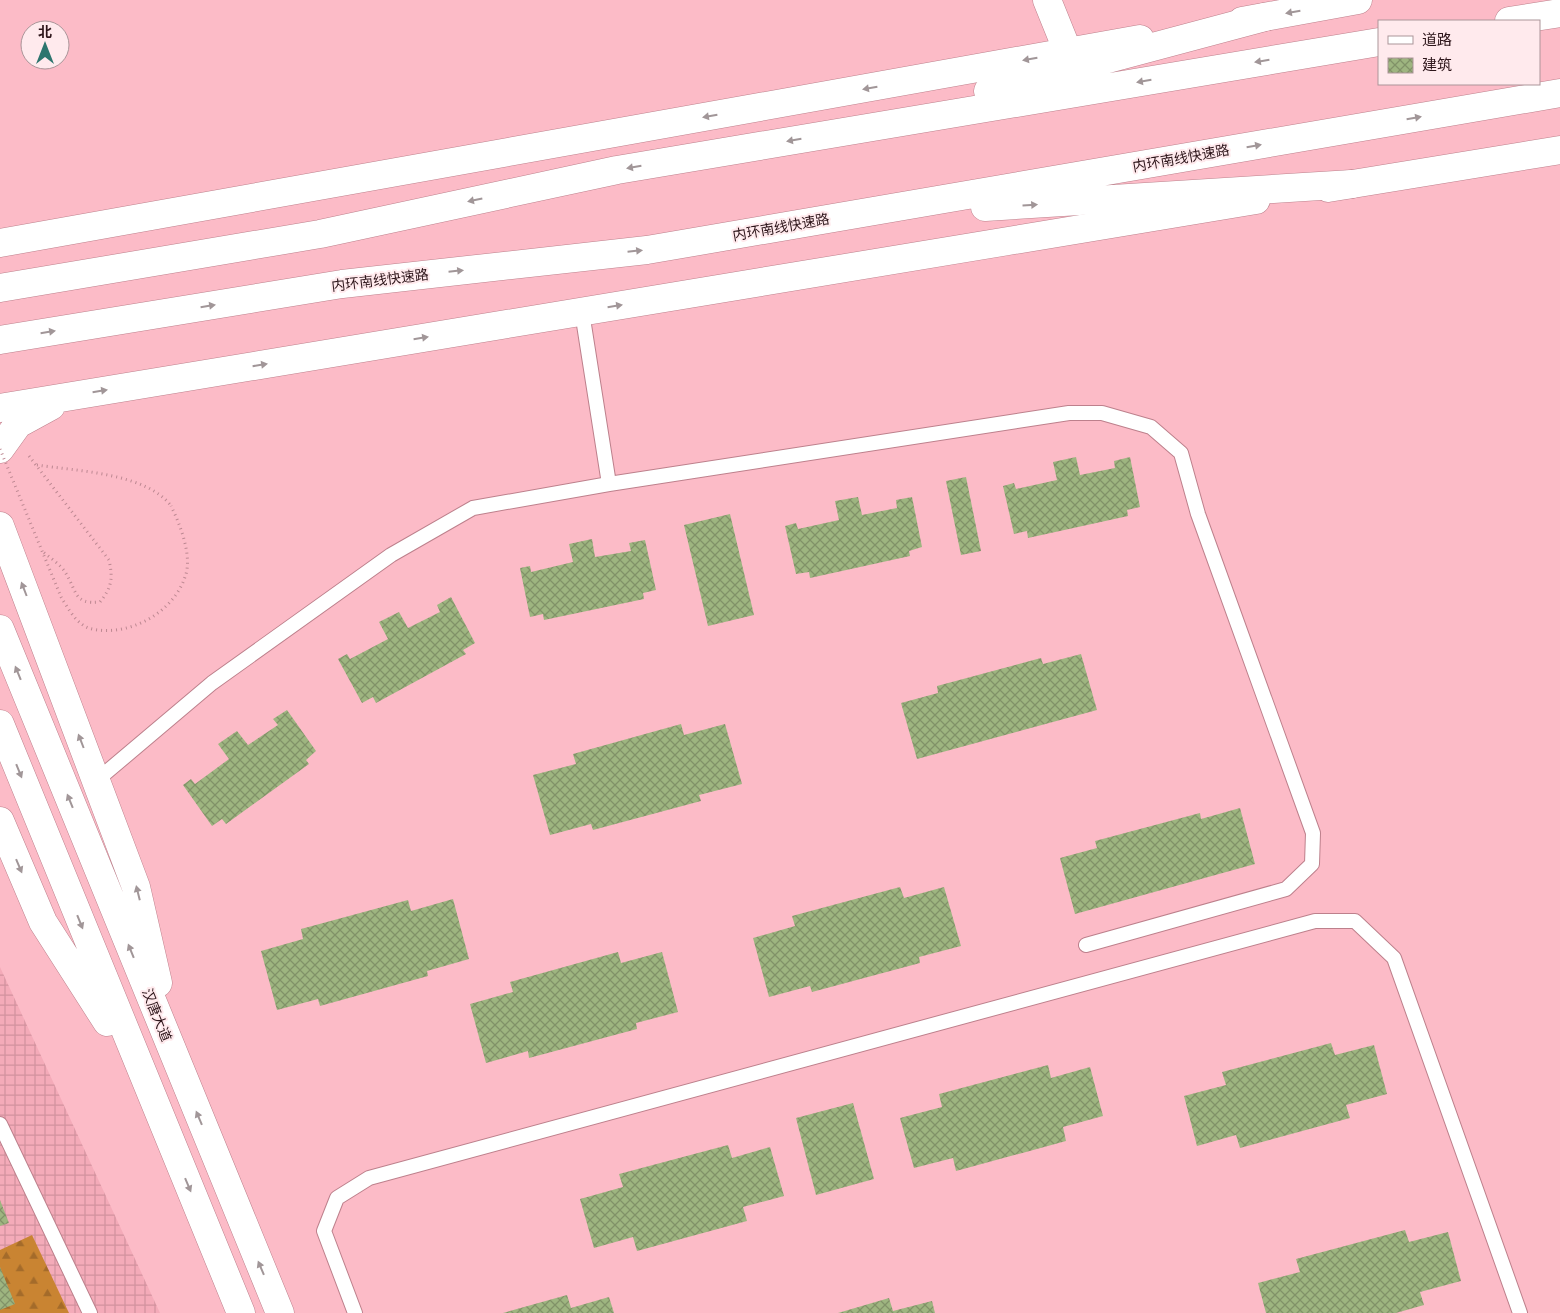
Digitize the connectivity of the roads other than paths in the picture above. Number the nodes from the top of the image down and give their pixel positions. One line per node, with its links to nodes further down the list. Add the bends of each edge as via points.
1 (1047, 0): 7 (main road)
2 (1358, 0): 4 (main road, one-way to 4)
3 (1560, 13): 5 (main road)
4 (1264, 17): 7 (main road); 9 (main road)
5 (1515, 20)
6 (1378, 42): 9 (main road, one-way to 9)
7 (1068, 52): 13 (main road, one-way to 13)
8 (1560, 94): 12 (main road, 内环南线快速路, one-way to 8)
9 (829, 134): 14 (main road, one-way to 14, via 617,170 320,234)
10 (1560, 150): 11 (main road)
11 (1352, 184): 12 (main road, one-way to 11); 15 (main road, one-way to 11)
12 (842, 217): 16 (main road, 内环南线快速路, one-way to 12, via 342,284 647,250)
13 (6, 240)
14 (0, 288)
15 (582, 312): 17 (main road, one-way to 15); 20 (lane)
16 (0, 340)
17 (67, 397): 18 (main road); 19 (main road, via 18,424)
18 (0, 408)
19 (4, 443)
20 (609, 484): 24 (lane, via 474,508 391,555 212,684); 26 (lane, via 1069,413 1102,413 1151,427 1181,453 1198,514 1313,832 1312,864 1286,889)
21 (0, 526): 24 (main road, one-way to 21)
22 (0, 629): 27 (main road, 汉唐大道, one-way to 22)
23 (0, 725): 28 (main road, one-way to 28)
24 (96, 781): 27 (main road, one-way to 24, via 136,887)
25 (0, 821): 28 (main road, one-way to 28, via 43,922)
26 (1086, 945)
27 (175, 1060): 32 (main road, 汉唐大道, one-way to 27)
28 (144, 1080): 31 (main road, one-way to 31)
29 (0, 1124): 30 (lane)
30 (90, 1313)
31 (242, 1313)
32 (280, 1313)
33 (355, 1313): 34 (lane, via 324,1231 337,1198 369,1178 1315,921 1355,921 1394,958)
34 (1520, 1313)

